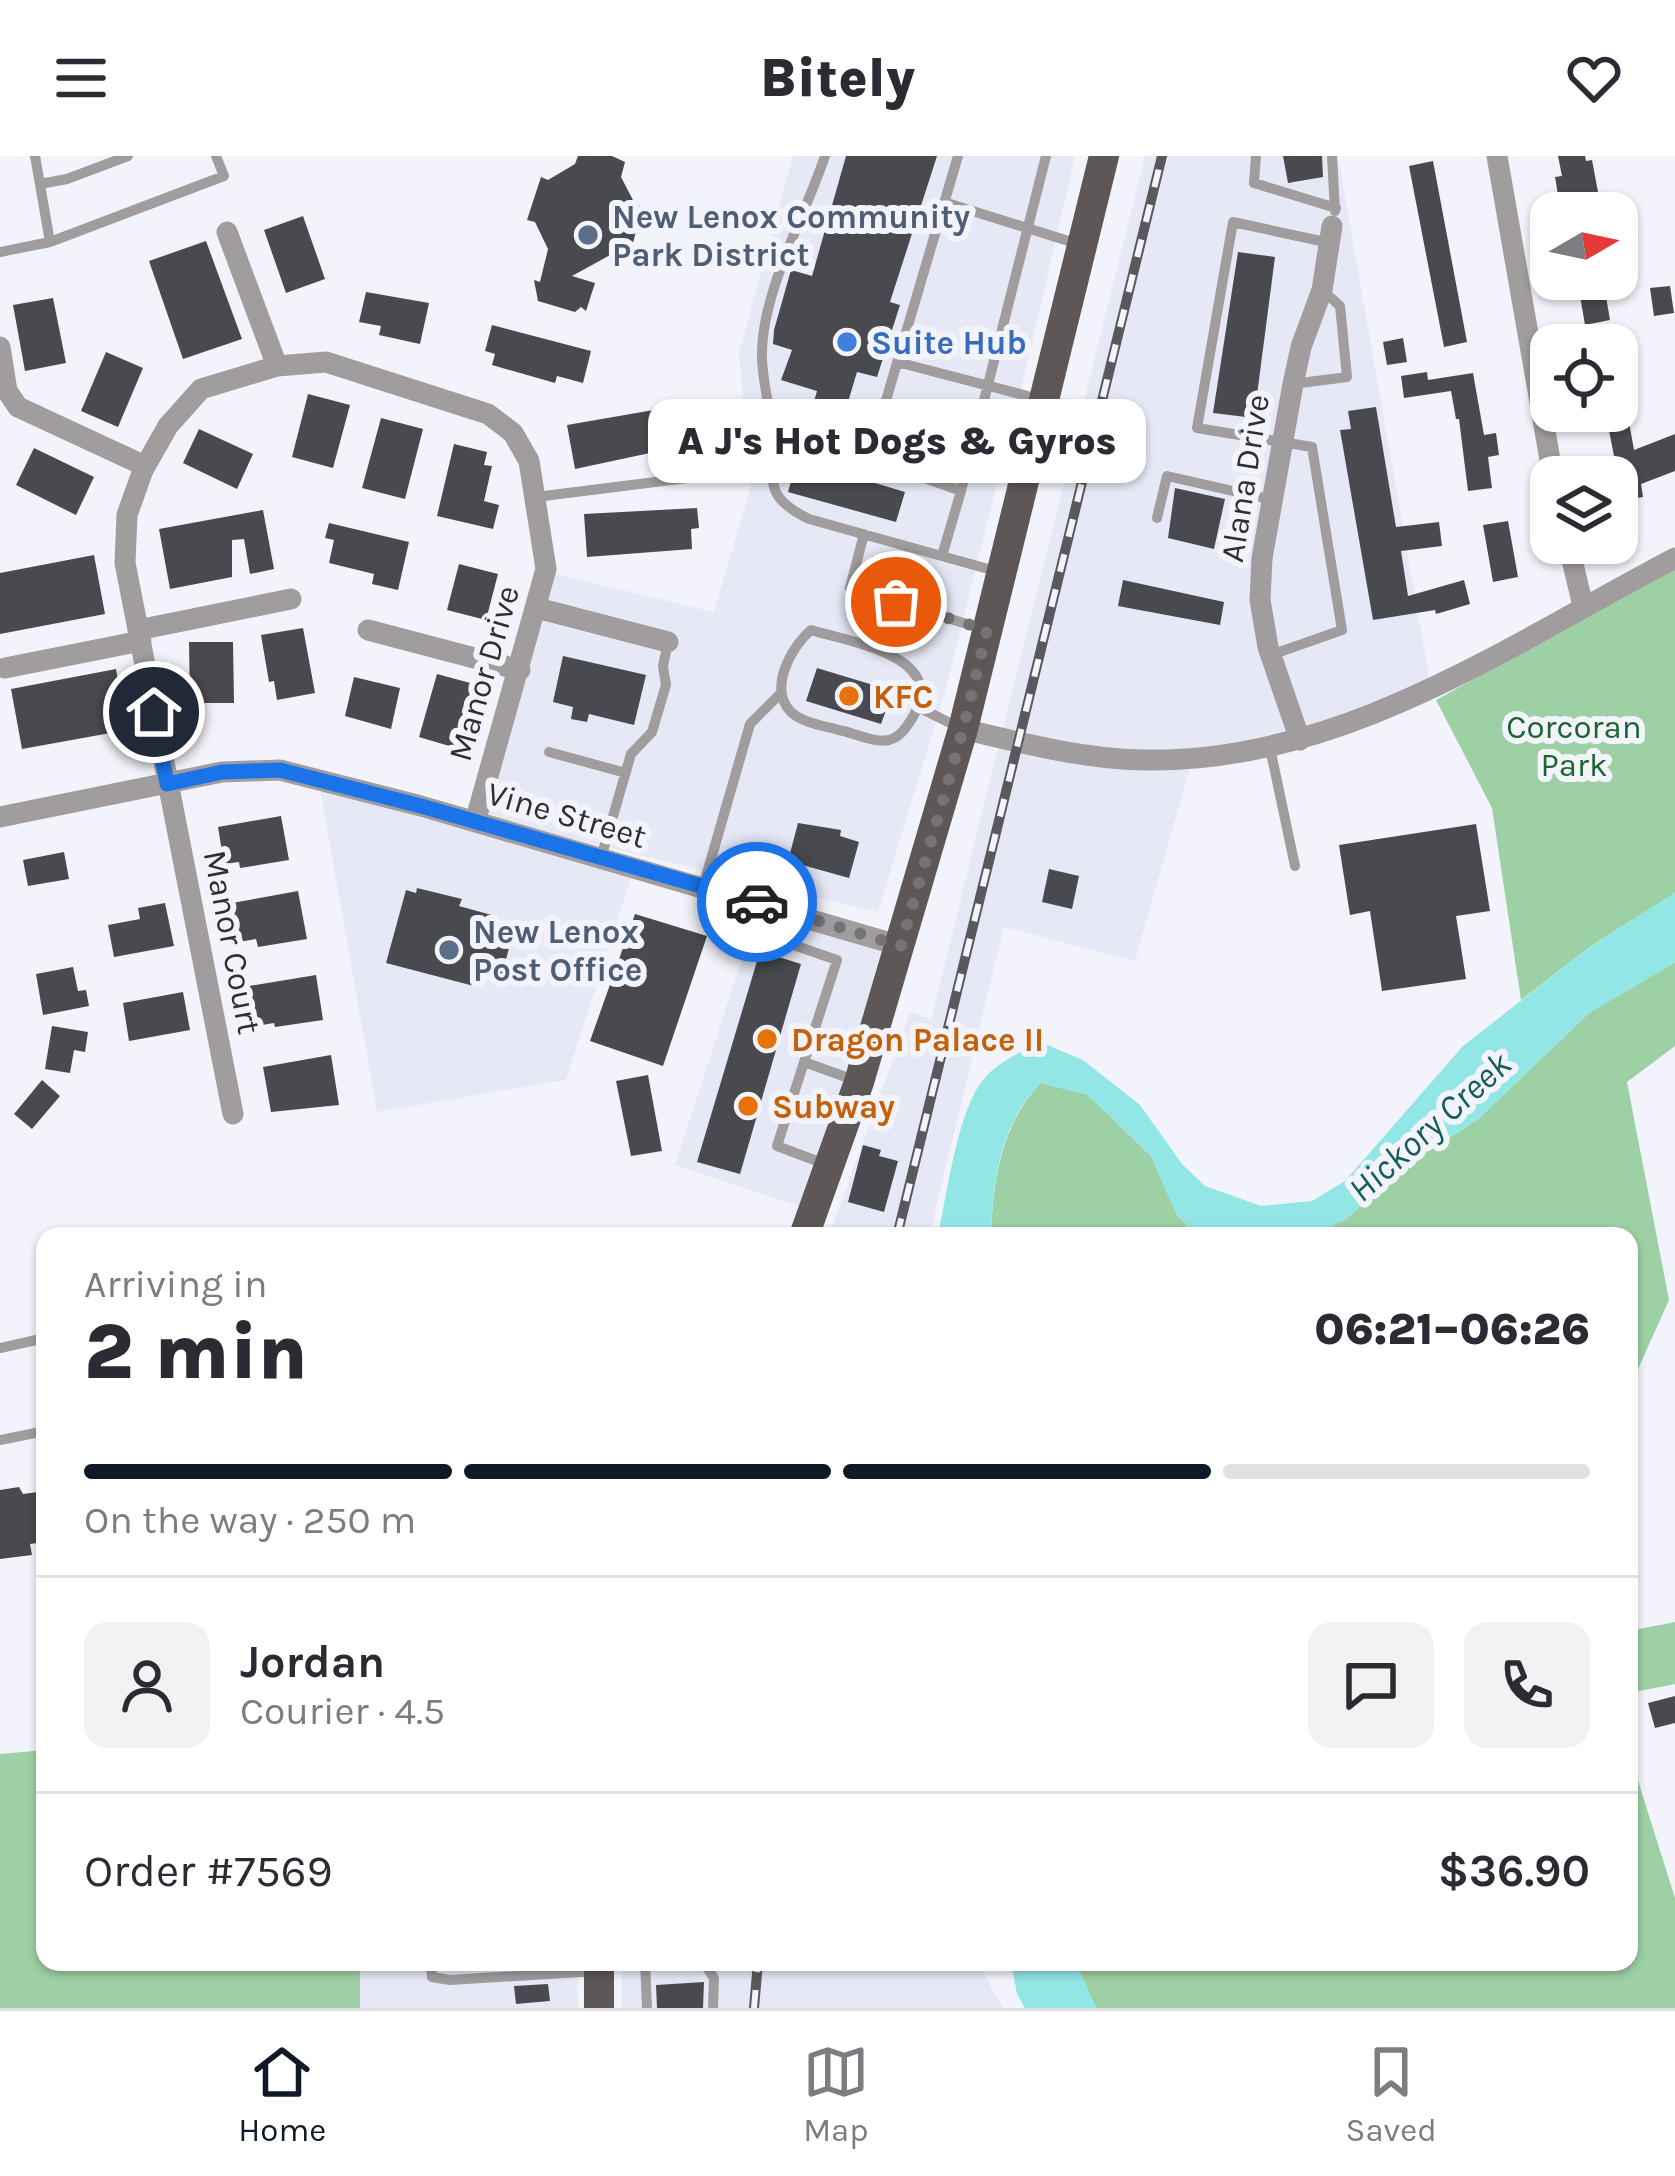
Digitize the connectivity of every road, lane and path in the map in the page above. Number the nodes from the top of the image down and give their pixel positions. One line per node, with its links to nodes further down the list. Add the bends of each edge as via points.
1 (35, 156): 11 (lane)
2 (128, 156): 11 (lane)
3 (216, 156): 17 (lane, via 224,176)
4 (825, 156): 35 (lane, via 777,275 762,352 771,483 785,507)
5 (958, 156): 12 (lane)
6 (1046, 156): 14 (lane)
7 (1104, 156): 18 (main road)
8 (1256, 156): 13 (lane, via 1253,183)
9 (1332, 156): 13 (lane)
10 (1497, 156): 28 (street)
11 (40, 184): 17 (lane)
12 (944, 202): 14 (lane); 22 (lane)
13 (1332, 226): 20 (street, Alana Drive); 27 (lane, via 1233,221 1197,428)
14 (1027, 229): 18 (lane); 25 (lane)
15 (0, 232): 19 (lane)
16 (227, 232): 23 (street)
17 (50, 242): 19 (lane)
18 (1082, 246): 26 (main road)
19 (2, 251)
20 (1322, 290): 24 (street, Alana Drive); 24 (lane, via 1340,306 1347,377)
21 (0, 347): 29 (street, via 18,407)
22 (897, 362): 25 (lane); 31 (lane, via 868,458)
23 (277, 366): 29 (street, Manor Drive, via 201,389); 32 (street, Manor Drive, via 326,362 488,414 513,433 529,460)
24 (1293, 384): 27 (street, Alana Drive)
25 (987, 386): 26 (lane); 31 (lane)
26 (1044, 400): 39 (main road)
27 (1282, 445): 33 (street, Alana Drive); 47 (lane, via 1312,447 1342,630)
28 (1549, 456)
29 (145, 466): 45 (street, Manor Drive, via 127,515 125,562)
30 (687, 478): 32 (lane)
31 (961, 491): 36 (lane)
32 (536, 497): 42 (street, Manor Drive, via 546,569)
33 (1272, 500): 34 (lane, via 1167,476); 47 (street, Alana Drive, via 1260,600)
34 (1157, 518)
35 (864, 534): 36 (lane); 44 (lane, via 850,588)
36 (942, 556): 39 (lane)
37 (1675, 558): 41 (street)
38 (1573, 564): 41 (street)
39 (1001, 572): 44 (main road)
40 (291, 599): 45 (street)
41 (1583, 606): 53 (street, via 1387,710)
42 (537, 608): 46 (street); 49 (street, Manor Drive)
43 (368, 630): 49 (street)
44 (987, 630): 52 (main road)
45 (140, 635): 48 (street); 57 (street, Manor Drive)
46 (668, 642): 56 (lane, via 667,685)
47 (1271, 655): 53 (street, Alana Drive)
48 (4, 668)
49 (520, 670): 59 (street, Manor Drive)
50 (781, 693): 51 (lane, via 805,720 879,740 893,740); 51 (lane, via 798,641 811,630 901,658 921,689); 62 (lane, via 751,724)
51 (918, 706): 52 (lane)
52 (963, 730): 54 (street, via 1140,760); 64 (main road)
53 (1300, 740): 54 (street)
54 (1270, 748): 61 (lane)
55 (549, 752): 56 (lane)
56 (626, 773): 60 (lane)
57 (167, 784): 58 (street, Vine Street); 59 (street, Vine Street, via 280,770); 67 (street, Manor Court)
58 (0, 817)
59 (475, 822): 60 (street, Vine Street)
60 (601, 858): 62 (street, Vine Street)
61 (1295, 866)
62 (703, 887): 64 (street, Vine Street)
63 (743, 928): 65 (lane, via 837,960)
64 (901, 946): 66 (main road)
65 (804, 1062): 66 (lane); 68 (lane, via 777,1146)
66 (859, 1082): 68 (main road)
67 (233, 1114)
68 (830, 1166): 69 (main road)
69 (807, 1227)
70 (36, 1340): 71 (lane)
71 (0, 1348)
72 (36, 1433): 73 (lane)
73 (0, 1440)
74 (432, 1971): 75 (lane, via 450,1980)
75 (553, 1971)
76 (599, 1971): 79 (main road)
77 (645, 1971): 80 (lane)
78 (709, 1971): 81 (lane)
79 (599, 2008)
80 (647, 2008)
81 (713, 2008)

